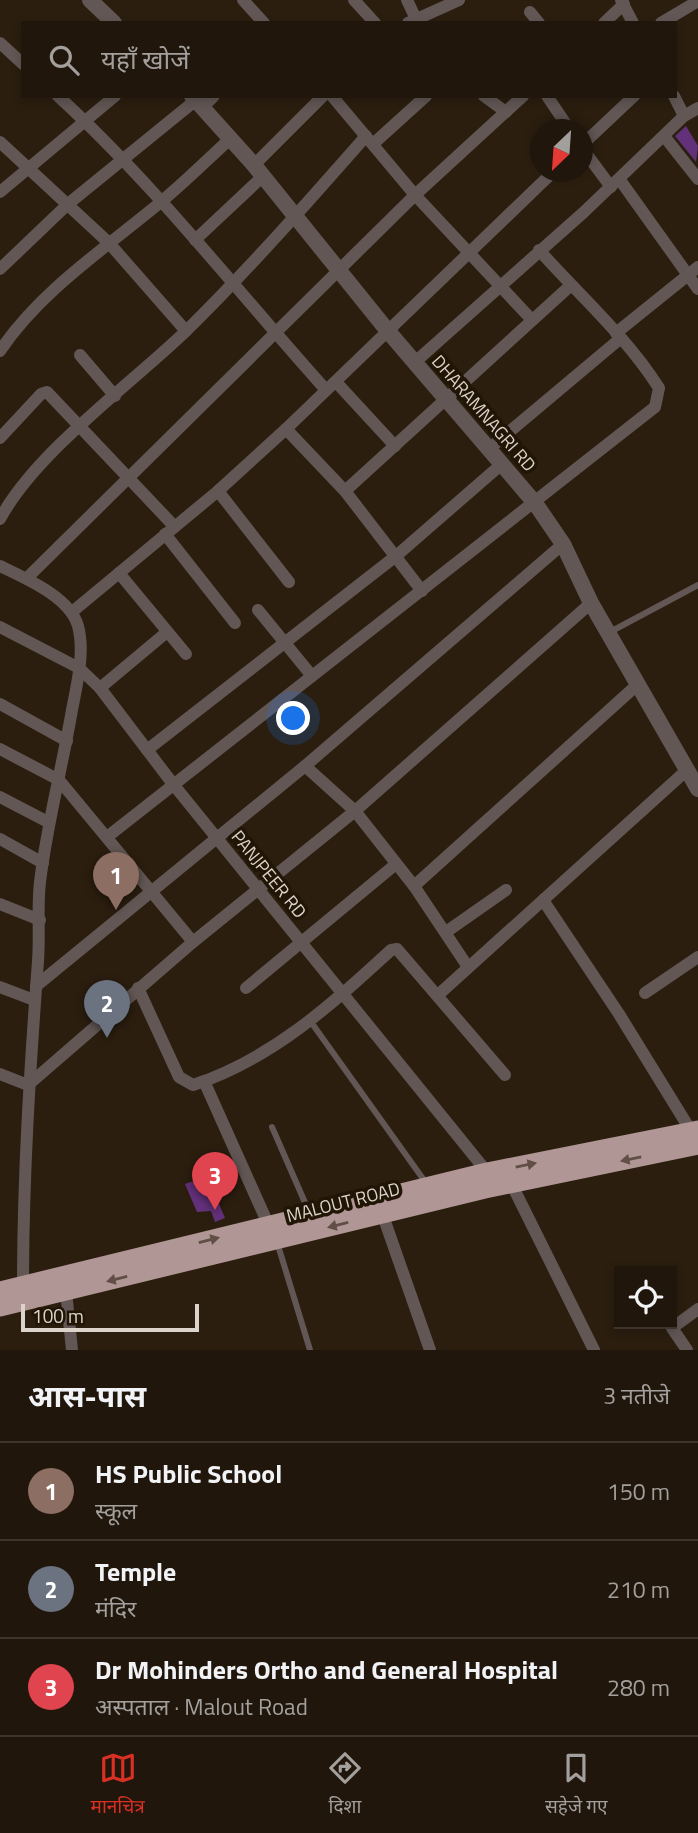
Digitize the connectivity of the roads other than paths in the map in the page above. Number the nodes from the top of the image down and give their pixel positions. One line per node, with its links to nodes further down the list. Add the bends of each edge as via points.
1 (90, 0): 9 (street)
2 (243, 0): 10 (street)
3 (354, 0): 11 (street)
4 (407, 0): 12 (street)
5 (459, 0): 12 (street)
6 (698, 1): 16 (street)
7 (622, 2): 14 (street); 15 (street)
8 (530, 12): 13 (street)
9 (112, 21)
10 (262, 21)
11 (373, 21)
12 (412, 21)
13 (537, 21)
14 (606, 21)
15 (632, 21)
16 (664, 21)
17 (0, 43): 18 (street)
18 (21, 62)
19 (60, 98): 34 (street)
20 (112, 98): 34 (street)
21 (321, 98): 43 (street)
22 (334, 98): 38 (street)
23 (423, 98): 38 (street)
24 (487, 98): 31 (street)
25 (521, 98): 31 (street)
26 (548, 98): 33 (street)
27 (632, 98): 35 (street)
28 (675, 98): 32 (street)
29 (201, 100): 37 (street, DHARAMNAGRI RD); 41 (street)
30 (698, 108): 32 (street)
31 (506, 112): 48 (street)
32 (684, 116): 36 (street)
33 (563, 119)
34 (84, 120): 41 (street); 42 (street)
35 (593, 136)
36 (664, 136): 44 (street); 46 (street)
37 (230, 139): 43 (street, DHARAMNAGRI RD); 49 (street)
38 (370, 140): 48 (street); 51 (street)
39 (0, 142): 42 (street)
40 (593, 158): 46 (street)
41 (124, 159): 49 (street); 50 (street)
42 (28, 166): 47 (street); 50 (street)
43 (258, 171): 51 (street, DHARAMNAGRI RD); 52 (street)
44 (698, 178)
45 (542, 182): 54 (street)
46 (615, 183): 55 (street); 58 (street)
47 (0, 192)
48 (415, 195): 54 (street); 57 (street)
49 (163, 200): 52 (street); 53 (street)
50 (68, 204): 53 (street); 56 (street)
51 (295, 217): 57 (street, DHARAMNAGRI RD); 59 (street)
52 (195, 240): 59 (street)
53 (109, 243): 65 (street); 68 (street, via 29,316)
54 (468, 250): 60 (street); 64 (street)
55 (539, 250): 60 (street); 61 (street)
56 (0, 269)
57 (339, 270): 64 (street, DHARAMNAGRI RD); 66 (street)
58 (693, 271): 62 (street); 67 (street)
59 (231, 284): 65 (street); 66 (street)
60 (499, 286): 63 (street); 70 (street)
61 (570, 286): 63 (street); 67 (street)
62 (698, 289)
63 (533, 320): 73 (street)
64 (387, 330): 70 (street, DHARAMNAGRI RD); 71 (street)
65 (186, 331): 72 (street)
66 (276, 335): 71 (street); 80 (street)
67 (619, 335): 78 (street); 84 (street, via 659,387 655,407)
68 (0, 351)
69 (80, 355): 72 (street)
70 (415, 362): 73 (street, DHARAMNAGRI RD)
71 (330, 386): 75 (street); 77 (street)
72 (115, 396): 74 (street)
73 (448, 399): 77 (street); 78 (street, DHARAMNAGRI RD)
74 (82, 426): 76 (street, via 47,392); 80 (street); 83 (street)
75 (286, 429): 81 (street); 82 (street)
76 (0, 438)
77 (395, 446): 82 (street)
78 (490, 448): 79 (street, DHARAMNAGRI RD)
79 (503, 463): 84 (street, DHARAMNAGRI RD); 88 (street)
80 (130, 476): 86 (street); 91 (street)
81 (218, 491): 86 (street); 92 (street)
82 (345, 491): 88 (street)
83 (6, 496): 85 (street)
84 (535, 503): 87 (street, DHARAMNAGRI RD); 94 (street)
85 (0, 520)
86 (170, 530): 90 (street); 98 (street)
87 (563, 544): 95 (street, DHARAMNAGRI RD); 112 (street)
88 (396, 556): 94 (street); 102 (street)
89 (0, 566): 91 (street)
90 (119, 573): 97 (street); 100 (street)
91 (27, 579): 97 (street)
92 (289, 582)
93 (698, 585): 101 (lane)
94 (422, 591): 105 (street)
95 (591, 603): 101 (street, DHARAMNAGRI RD); 118 (street)
96 (258, 610): 102 (street)
97 (72, 612): 104 (street, via 78,628)
98 (235, 623)
99 (0, 627): 104 (street, PANJPEER RD)
100 (167, 632): 103 (street); 107 (street)
101 (608, 633): 106 (street, DHARAMNAGRI RD)
102 (285, 643): 105 (street); 111 (street)
103 (186, 654)
104 (79, 668): 107 (street, PANJPEER RD); 109 (street)
105 (312, 676): 115 (street)
106 (637, 685): 113 (street, DHARAMNAGRI RD); 125 (street)
107 (100, 688): 111 (street, PANJPEER RD)
108 (0, 704): 109 (street)
109 (67, 741): 114 (street)
110 (0, 749): 114 (street)
111 (147, 750): 115 (street, PANJPEER RD)
112 (305, 766): 118 (street); 122 (street)
113 (687, 770): 116 (street, DHARAMNAGRI RD); 129 (street)
114 (59, 780): 119 (street); 120 (street)
115 (173, 784): 120 (street); 122 (street, PANJPEER RD)
116 (698, 789)
117 (0, 797): 119 (street)
118 (355, 811): 124 (street); 126 (street)
119 (48, 822): 123 (street)
120 (107, 837): 128 (street)
121 (0, 839): 123 (street)
122 (218, 839): 126 (street, PANJPEER RD); 128 (street)
123 (43, 863): 131 (street)
124 (396, 864): 125 (street); 134 (street)
125 (414, 886): 132 (street)
126 (258, 888): 133 (street); 134 (street, PANJPEER RD)
127 (506, 890): 132 (street)
128 (151, 891): 133 (street); 137 (street)
129 (542, 900): 136 (street); 151 (street)
130 (0, 904): 131 (street)
131 (40, 920): 137 (street)
132 (446, 932): 136 (street)
133 (193, 942): 139 (street)
134 (301, 942): 140 (street); 141 (street, PANJPEER RD)
135 (698, 957): 142 (street)
136 (468, 968): 143 (street)
137 (36, 985): 144 (street)
138 (0, 987): 144 (street)
139 (138, 988): 148 (street, via 179,1077 193,1085); 149 (street)
140 (246, 988)
141 (344, 993): 143 (street, via 397,949); 145 (street); 152 (street, PANJPEER RD)
142 (645, 993)
143 (438, 995): 147 (street)
144 (34, 1000): 149 (street)
145 (311, 1022): 148 (street, via 263,1053); 154 (lane)
146 (0, 1074): 149 (street)
147 (505, 1075)
148 (204, 1081): 157 (street)
149 (28, 1085): 158 (street)
150 (272, 1127): 156 (lane)
151 (696, 1135): 152 (highway, MALOUT ROAD, one-way to 151); 153 (highway, MALOUT ROAD, one-way to 153)
152 (487, 1172): 154 (highway, MALOUT ROAD)
153 (511, 1183): 155 (highway, MALOUT ROAD); 166 (street)
154 (428, 1187): 156 (highway, MALOUT ROAD)
155 (383, 1213): 157 (highway, MALOUT ROAD, one-way to 157); 165 (street)
156 (310, 1216): 157 (highway, MALOUT ROAD)
157 (273, 1233): 158 (highway, MALOUT ROAD, one-way to 157); 160 (highway, MALOUT ROAD, one-way to 160); 164 (lane)
158 (23, 1284): 159 (highway, MALOUT ROAD)
159 (0, 1291)
160 (66, 1291): 161 (highway, MALOUT ROAD); 163 (street)
161 (0, 1307)
162 (696, 1313): 167 (street, via 671,1328)
163 (72, 1350)
164 (310, 1350)
165 (430, 1350)
166 (594, 1350)
167 (687, 1350)

